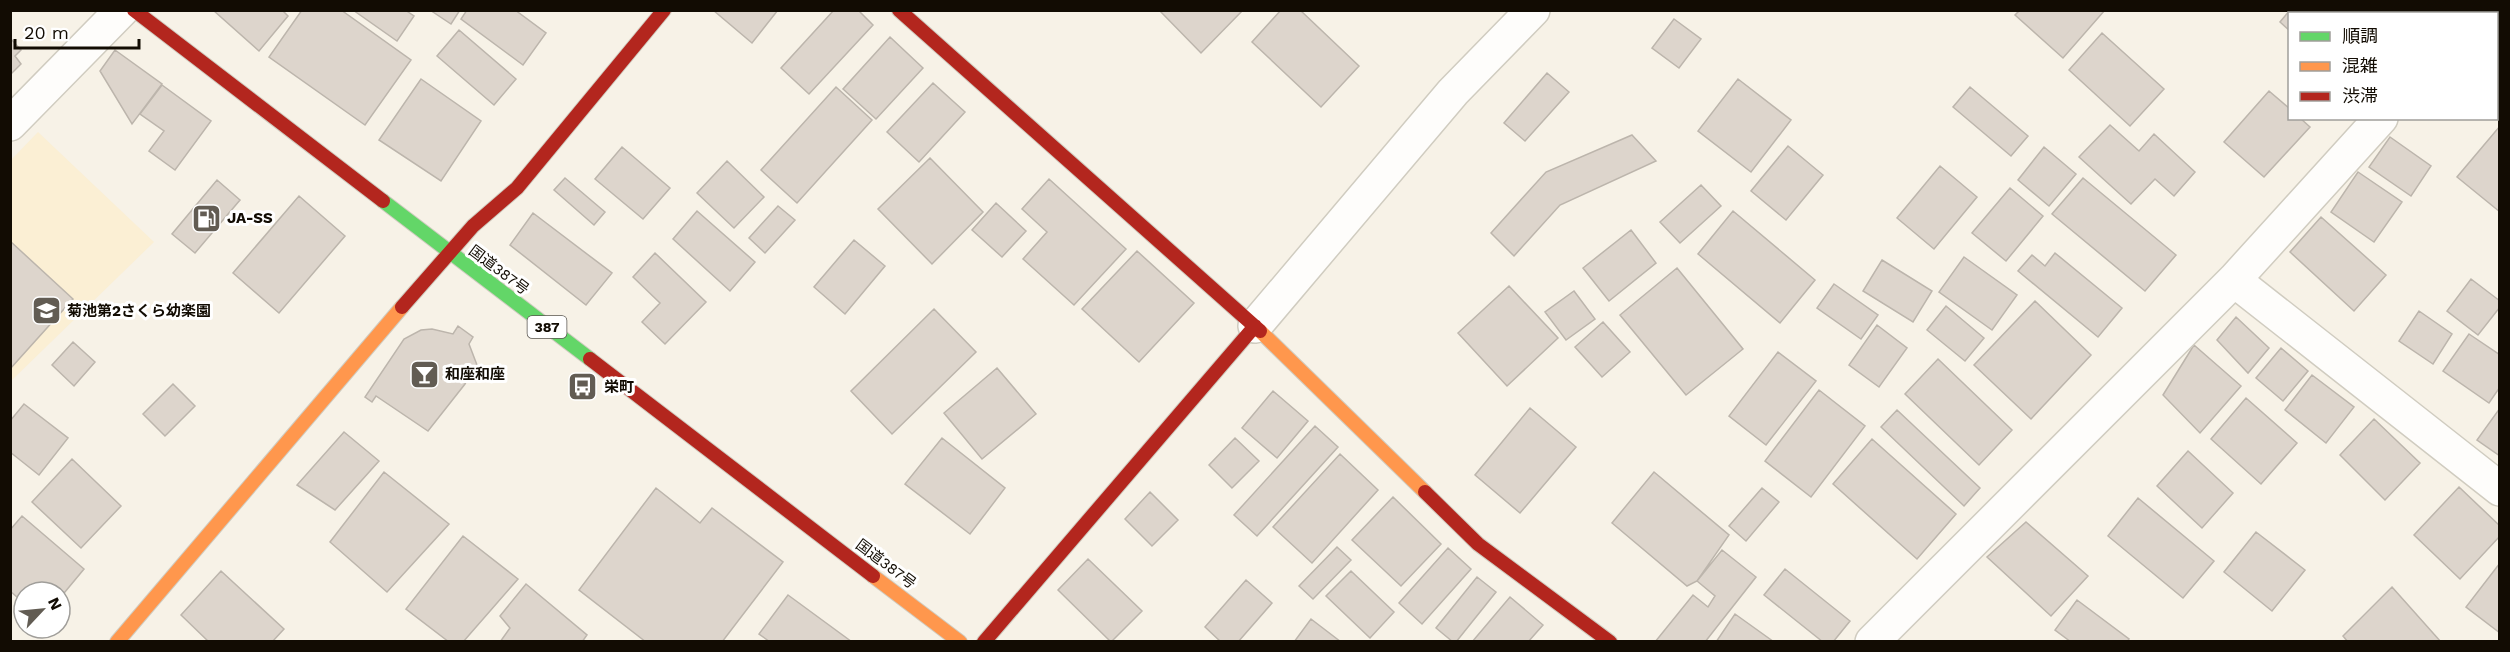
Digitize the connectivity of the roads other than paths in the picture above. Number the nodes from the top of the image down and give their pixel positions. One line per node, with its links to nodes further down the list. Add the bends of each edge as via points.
1 (122, 10): 7 (street)
2 (134, 10): 8 (main road, 国道387号 / 387)
3 (664, 10): 8 (main road, via 517,188 473,226)
4 (899, 10): 10 (main road)
5 (1533, 10): 10 (street, via 1453,92)
6 (2379, 120): 9 (street)
7 (10, 124)
8 (451, 254): 12 (main road, via 367,346); 13 (main road, 国道387号 / 387)
9 (2234, 280): 11 (street); 16 (street)
10 (1255, 326): 14 (main road); 15 (main road, via 1478,544)
11 (2499, 489)
12 (117, 642)
13 (960, 642)
14 (984, 642)
15 (1610, 642)
16 (1872, 642)

